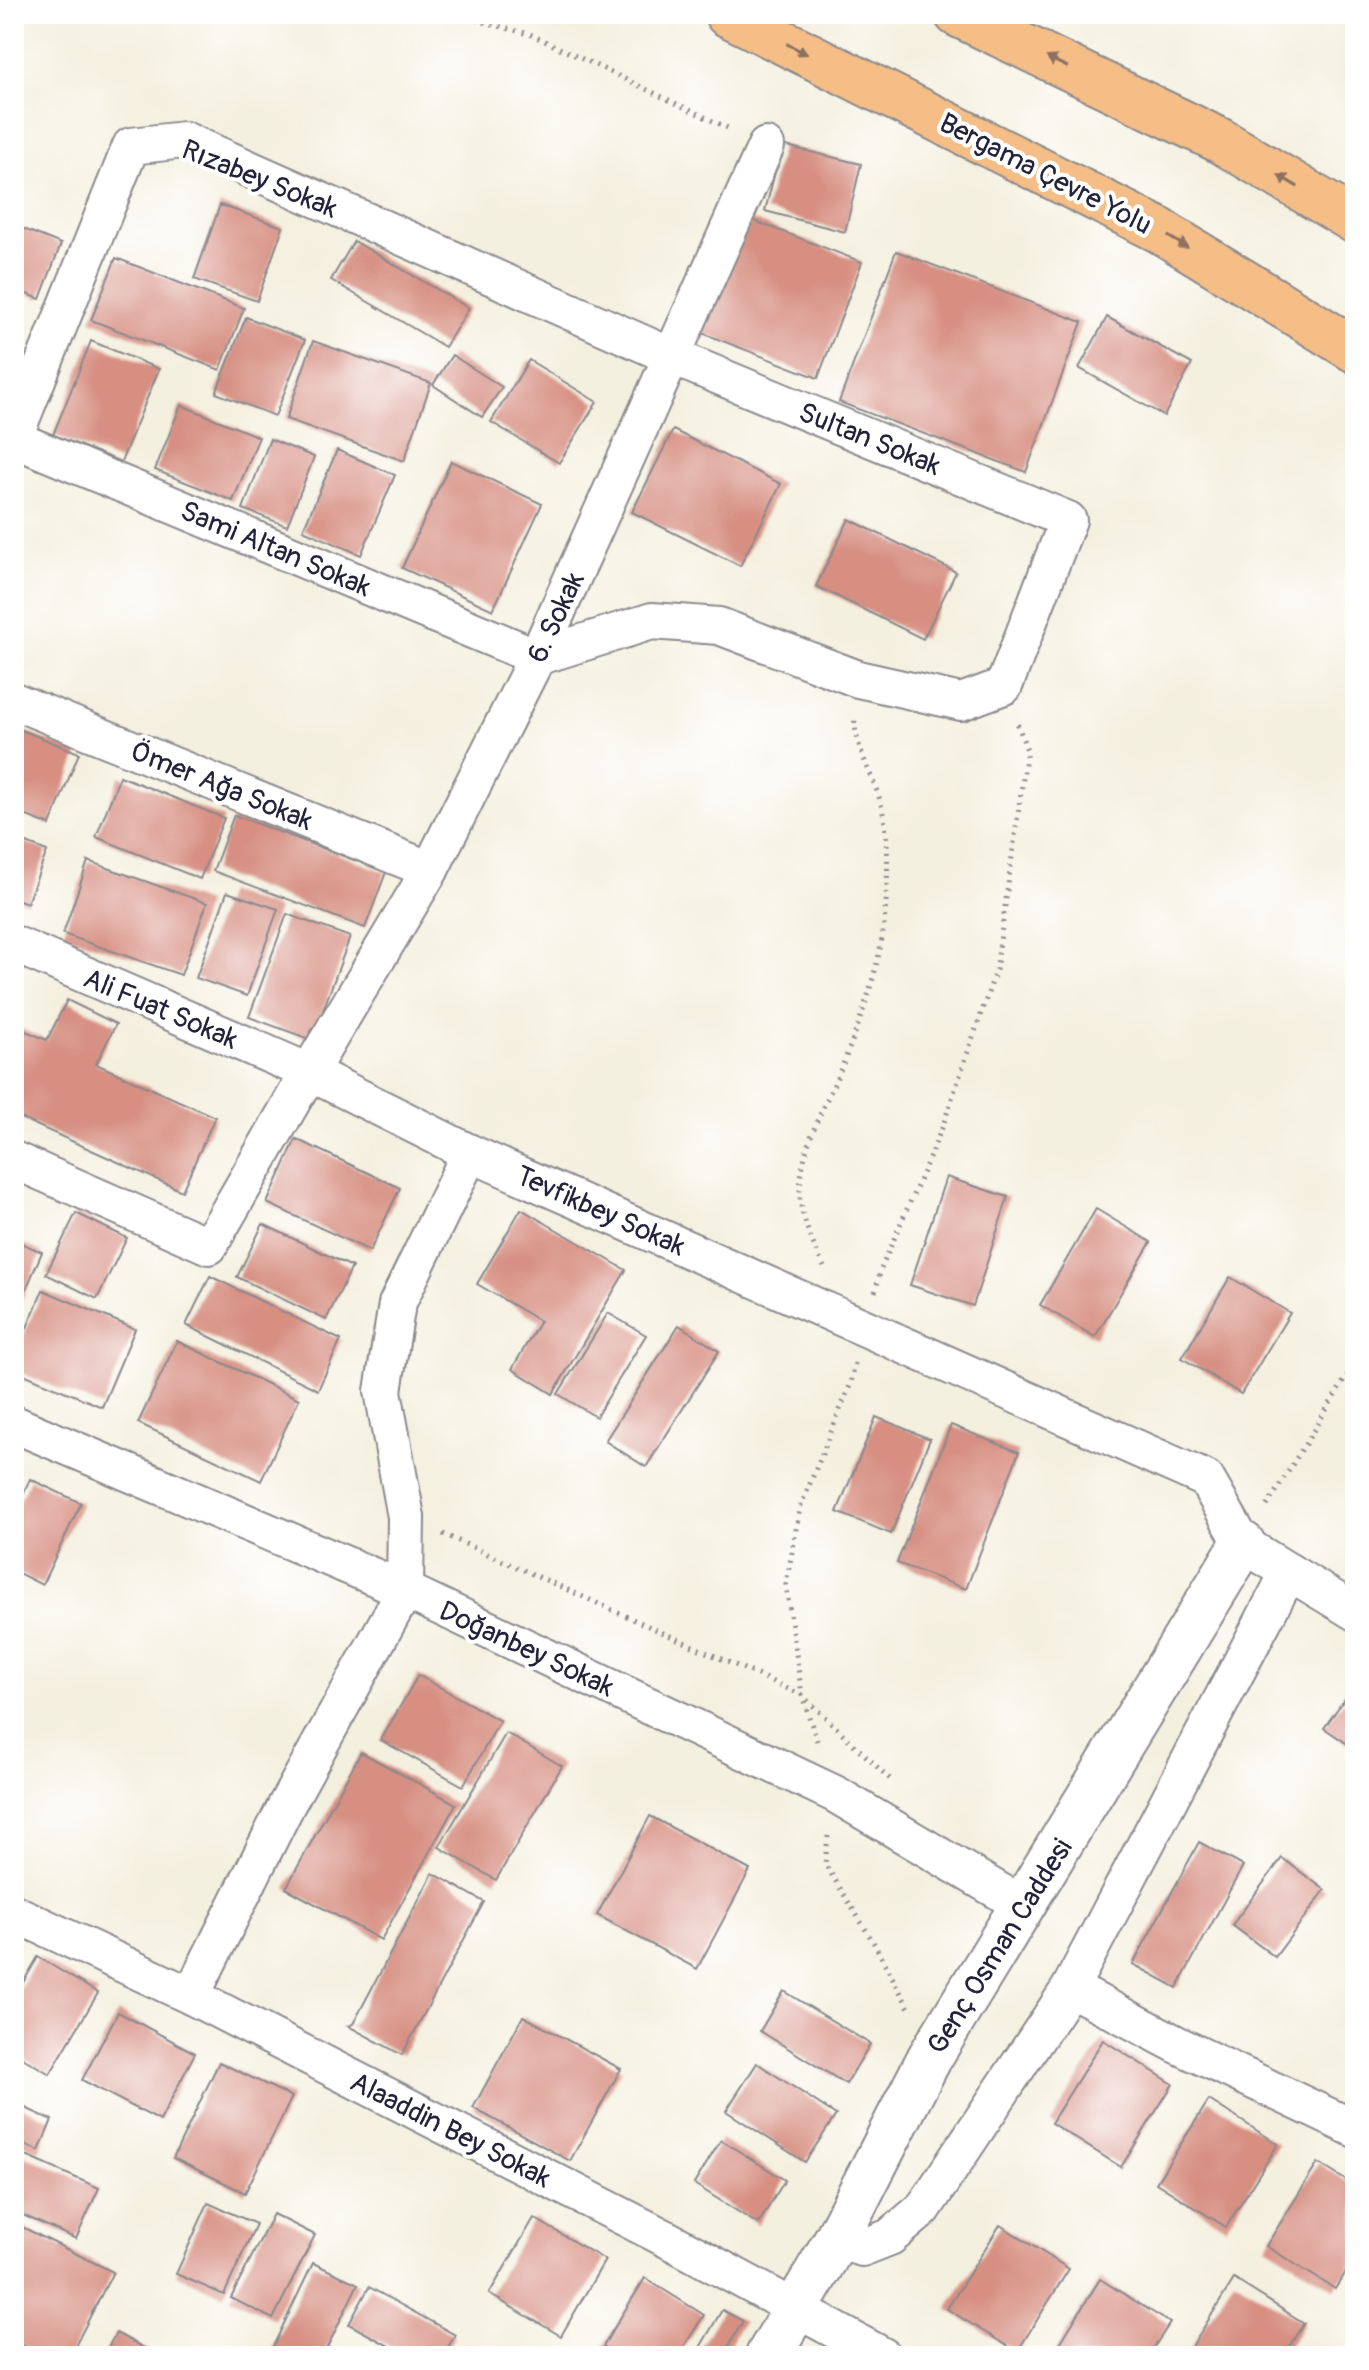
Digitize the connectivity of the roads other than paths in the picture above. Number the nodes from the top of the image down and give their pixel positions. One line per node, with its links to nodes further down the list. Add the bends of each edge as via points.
1 (727, 14): 5 (highway, Bergama Çevre Yolu, one-way to 5, via 1159,230)
2 (957, 14): 4 (highway, one-way to 2, via 1221,141)
3 (766, 146): 6 (street, 6. Sokak)
4 (1355, 221)
5 (1355, 350)
6 (673, 357): 7 (street, Rızabey Sokak, via 184,140 131,146); 8 (street, 6. Sokak); 8 (street, Sultan Sokak, via 1068,520 1004,686 961,702 858,679 719,626 652,621)
7 (14, 438): 8 (street, Sami Altan Sokak)
8 (537, 657): 10 (street, 6. Sokak)
9 (14, 701): 10 (street, Ömer Ağa Sokak)
10 (430, 870): 12 (street, 6. Sokak)
11 (14, 944): 12 (street, Ali Fuat Sokak)
12 (309, 1072): 13 (street, Tevfikbey Sokak); 14 (street, via 209,1246)
13 (470, 1153): 16 (street, Tevfikbey Sokak, via 1206,1479); 18 (street, via 397,1304 383,1391 406,1517)
14 (14, 1160)
15 (14, 1424): 18 (street, Doğanbey Sokak)
16 (1243, 1544): 17 (street); 20 (street, Genç Osman Caddesi)
17 (1289, 1572): 19 (street); 22 (street)
18 (405, 1590): 20 (street, Doğanbey Sokak, via 835,1794); 23 (street, via 287,1804)
19 (1355, 1612)
20 (1024, 1906): 25 (street, Genç Osman Caddesi, via 930,2057)
21 (14, 1913): 23 (street, Alaaddin Bey Sokak)
22 (1070, 1988): 24 (street); 25 (street, via 923,2209 890,2237 862,2248)
23 (191, 1996): 26 (street, Alaaddin Bey Sokak)
24 (1355, 2129)
25 (836, 2240): 26 (street, Genç Osman Caddesi)
26 (797, 2308): 27 (street, Genç Osman Caddesi); 28 (street, Alaaddin Bey Sokak)
27 (768, 2356)
28 (883, 2356)

